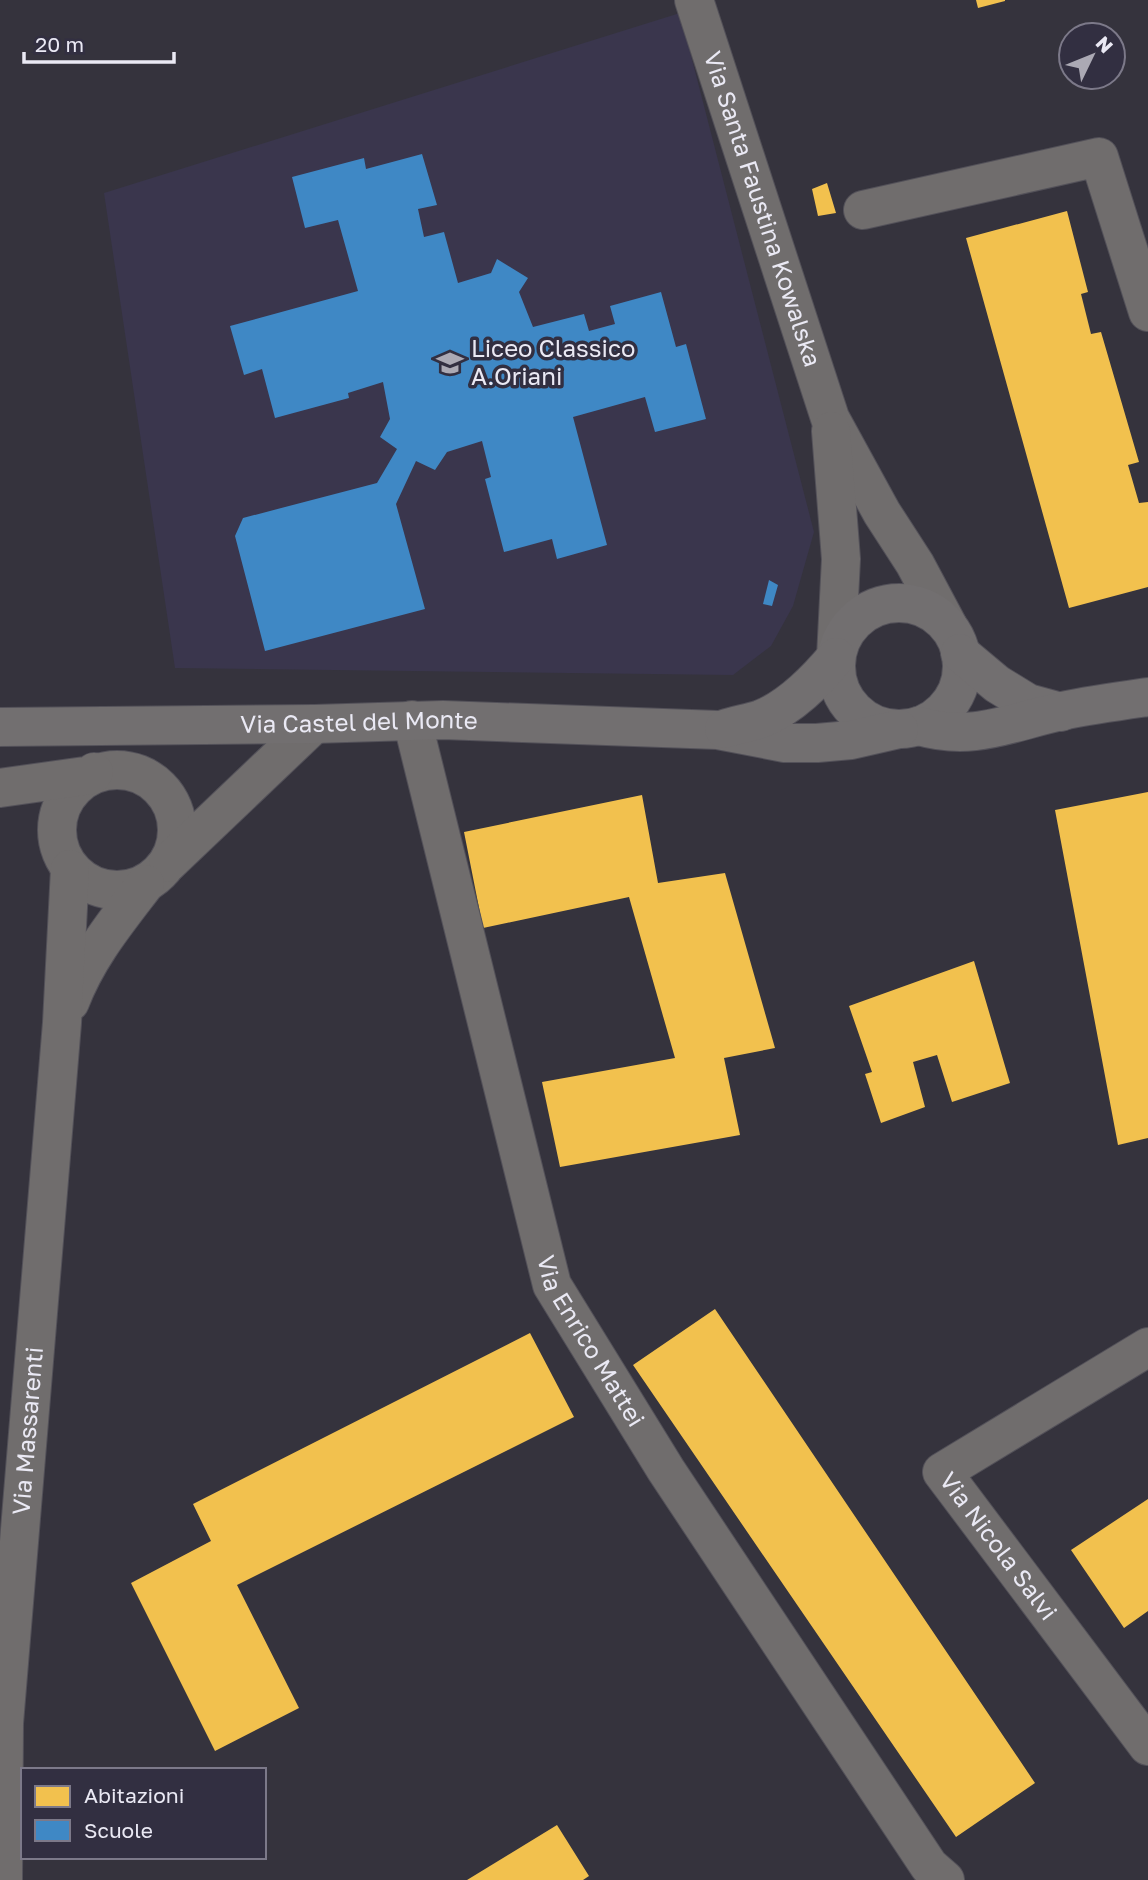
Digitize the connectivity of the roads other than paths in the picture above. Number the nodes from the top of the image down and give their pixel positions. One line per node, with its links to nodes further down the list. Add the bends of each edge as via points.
1 (694, 0): 4 (street, Via Santa Faustina Kowalska)
2 (863, 210): 3 (street, via 1098,157)
3 (1148, 312)
4 (830, 418): 5 (street); 6 (street, via 841,559)
5 (954, 640): 6 (main road, Via Castel del Monte, via 933,613 895,603 875,607 856,619); 8 (main road, Via Castel del Monte, via 997,684 1028,704); 13 (main road, Via Castel del Monte, via 962,664 960,684 951,702 937,716)
6 (836, 657): 13 (main road, Via Castel del Monte, via 837,678 845,698 859,714 878,725); 14 (main road, Via Castel del Monte, via 797,697 762,718)
7 (1148, 696): 8 (main road, Via Castel del Monte)
8 (1061, 712): 13 (main road, Via Castel del Monte, via 971,732)
9 (412, 720): 10 (main road, Via Castel del Monte); 14 (main road, Via Castel del Monte); 24 (street, Via Enrico Mattei, via 552,1285 673,1482 929,1866)
10 (314, 724): 12 (main road, Via Castel del Monte); 19 (street)
11 (0, 727): 12 (main road, Via Castel del Monte)
12 (123, 727): 15 (street); 16 (street)
13 (909, 727): 14 (main road, Via Castel del Monte, via 817,743 785,743)
14 (718, 730)
15 (92, 775): 16 (street, via 125,770); 17 (street); 18 (street, via 76,784 58,816 56,835)
16 (155, 783): 19 (street, via 167,796 178,829 175,846)
17 (0, 788)
18 (71, 869): 19 (street, via 105,890 126,890); 20 (street)
19 (157, 873): 20 (street, via 101,941 79,977)
20 (62, 1023): 23 (street, Via Massarenti, via 4,1723)
21 (1148, 1347): 22 (street, Via Nicola Salvi, via 942,1472)
22 (1148, 1746)
23 (4, 1880)
24 (945, 1880)

